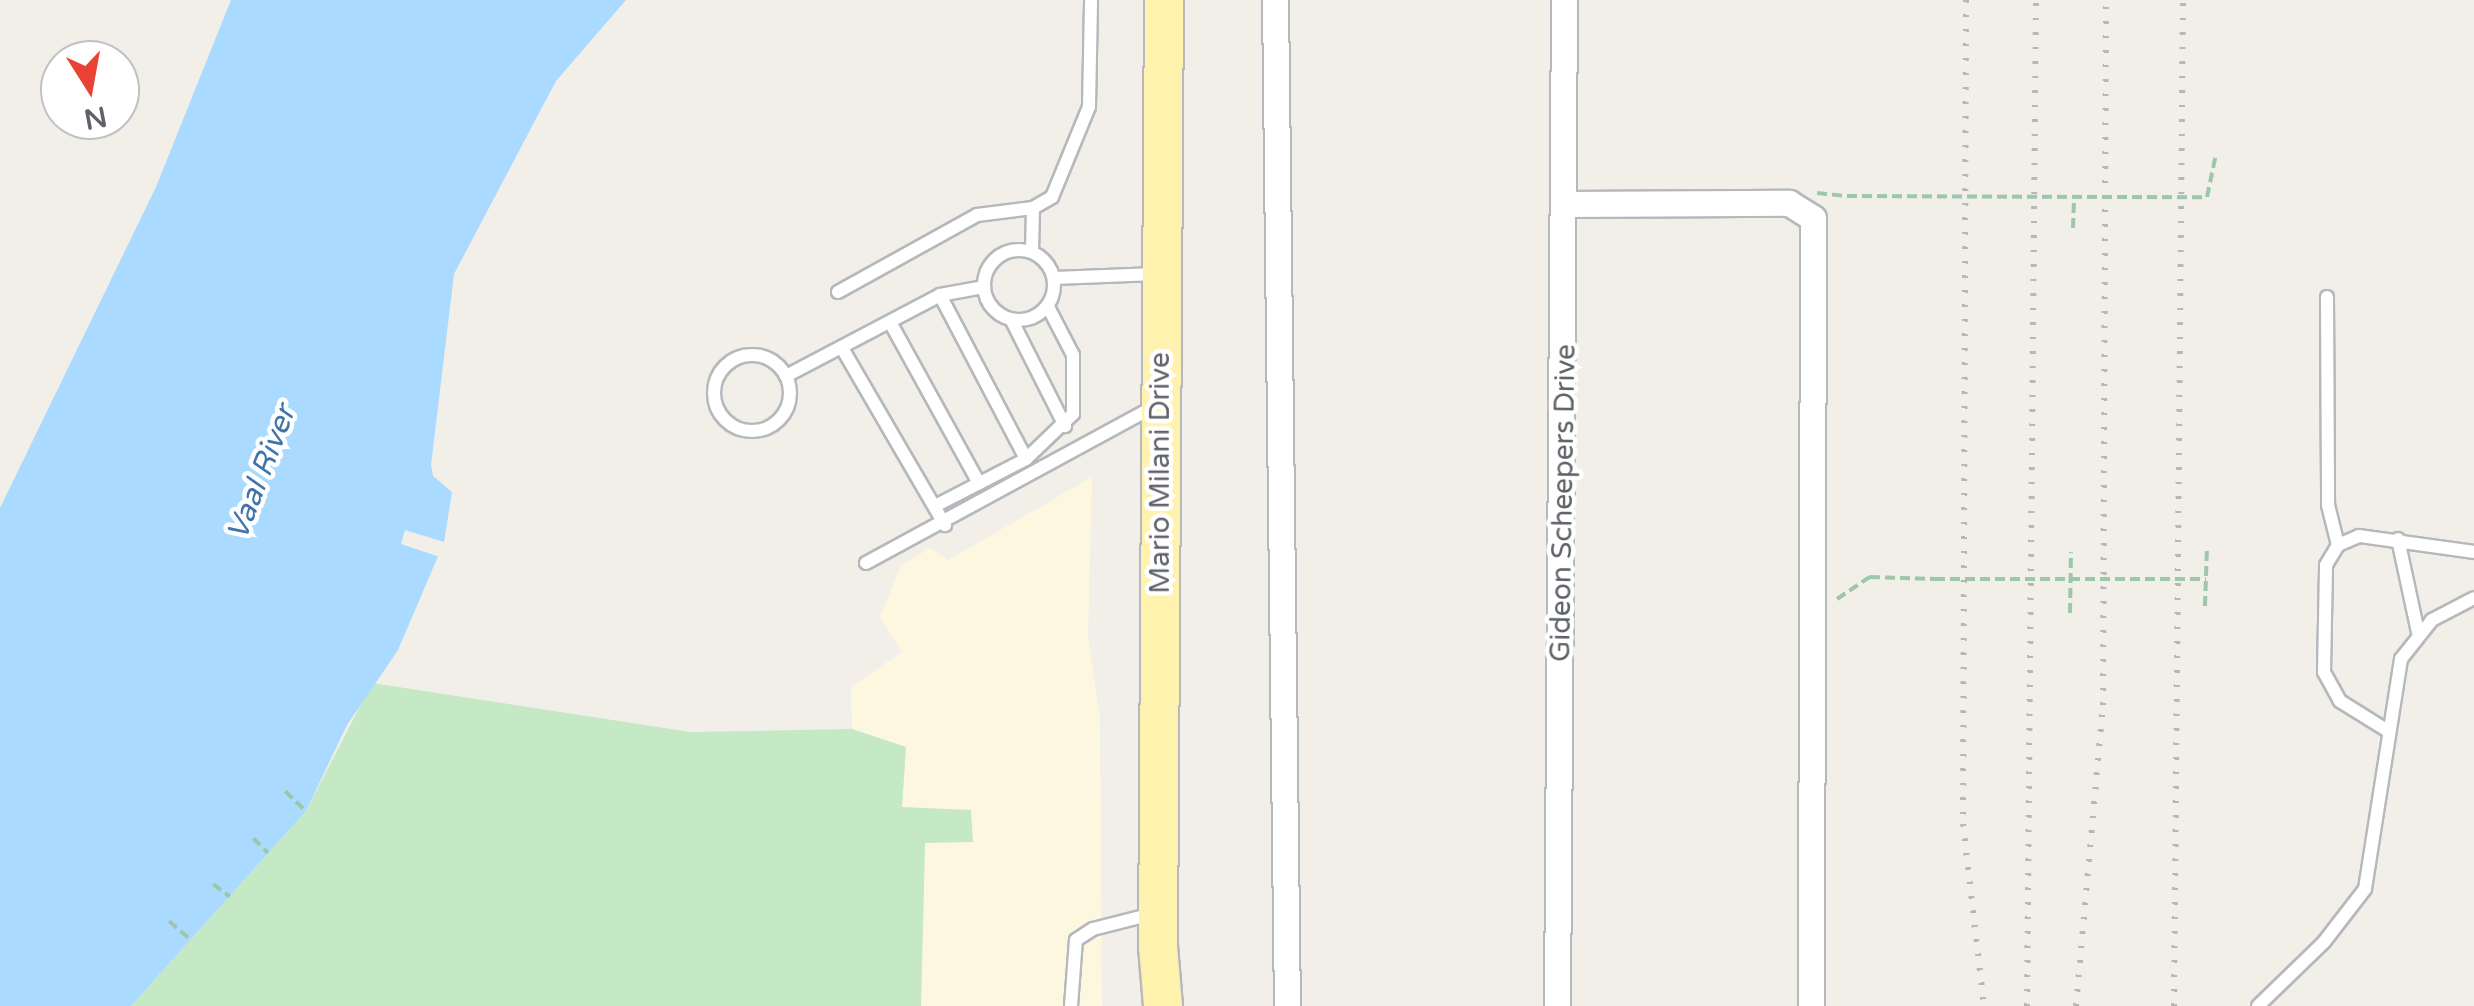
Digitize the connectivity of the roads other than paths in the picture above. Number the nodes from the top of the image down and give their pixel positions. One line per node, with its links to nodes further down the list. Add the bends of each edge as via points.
1 (1091, 0): 6 (lane, via 1085,121 1058,188)
2 (1164, 0): 8 (main road, Mario Milani Drive)
3 (1275, 0): 36 (street)
4 (1564, 0): 5 (street, Gideon Scheepers Drive)
5 (1566, 204): 37 (street, Gideon Scheepers Drive); 38 (street, via 1789,203 1811,214)
6 (1033, 208): 7 (lane); 11 (lane, via 976,215)
7 (1032, 252): 9 (lane); 10 (lane, via 999,257)
8 (1159, 274): 9 (lane); 19 (main road, Mario Milani Drive)
9 (1054, 278): 14 (lane)
10 (984, 287): 12 (lane); 15 (lane, via 992,308)
11 (838, 292)
12 (940, 295): 16 (lane); 21 (lane)
13 (2327, 297): 26 (lane, via 2328,504)
14 (1048, 307): 15 (lane, via 1024,320); 20 (lane, via 1076,368 1076,407)
15 (1010, 319): 20 (lane)
16 (890, 322): 17 (lane); 22 (lane)
17 (842, 348): 18 (lane); 23 (lane)
18 (786, 376): 18 (lane, via 788,402 774,424 750,431 719,412 714,388 734,360 758,356)
19 (1162, 402): 24 (lane); 32 (main road, Mario Milani Drive)
20 (1065, 426): 21 (lane)
21 (1026, 459): 22 (lane)
22 (979, 483): 23 (lane)
23 (935, 506): 24 (lane)
24 (945, 525): 28 (lane)
25 (2398, 539): 26 (lane, via 2360,536); 27 (lane); 30 (lane)
26 (2338, 545): 31 (lane, via 2326,565 2322,594 2324,672 2340,701)
27 (2474, 552)
28 (866, 563)
29 (2474, 598): 30 (lane)
30 (2418, 632): 31 (lane, via 2401,660)
31 (2388, 732): 39 (lane, via 2377,844 2364,889 2324,942)
32 (1158, 930): 33 (lane, via 1094,929 1076,940); 34 (main road, Mario Milani Drive); 35 (main road, Mario Milani Drive)
33 (1071, 1006)
34 (1144, 1006)
35 (1163, 1006)
36 (1287, 1006)
37 (1557, 1006)
38 (1811, 1006)
39 (2258, 1006)

